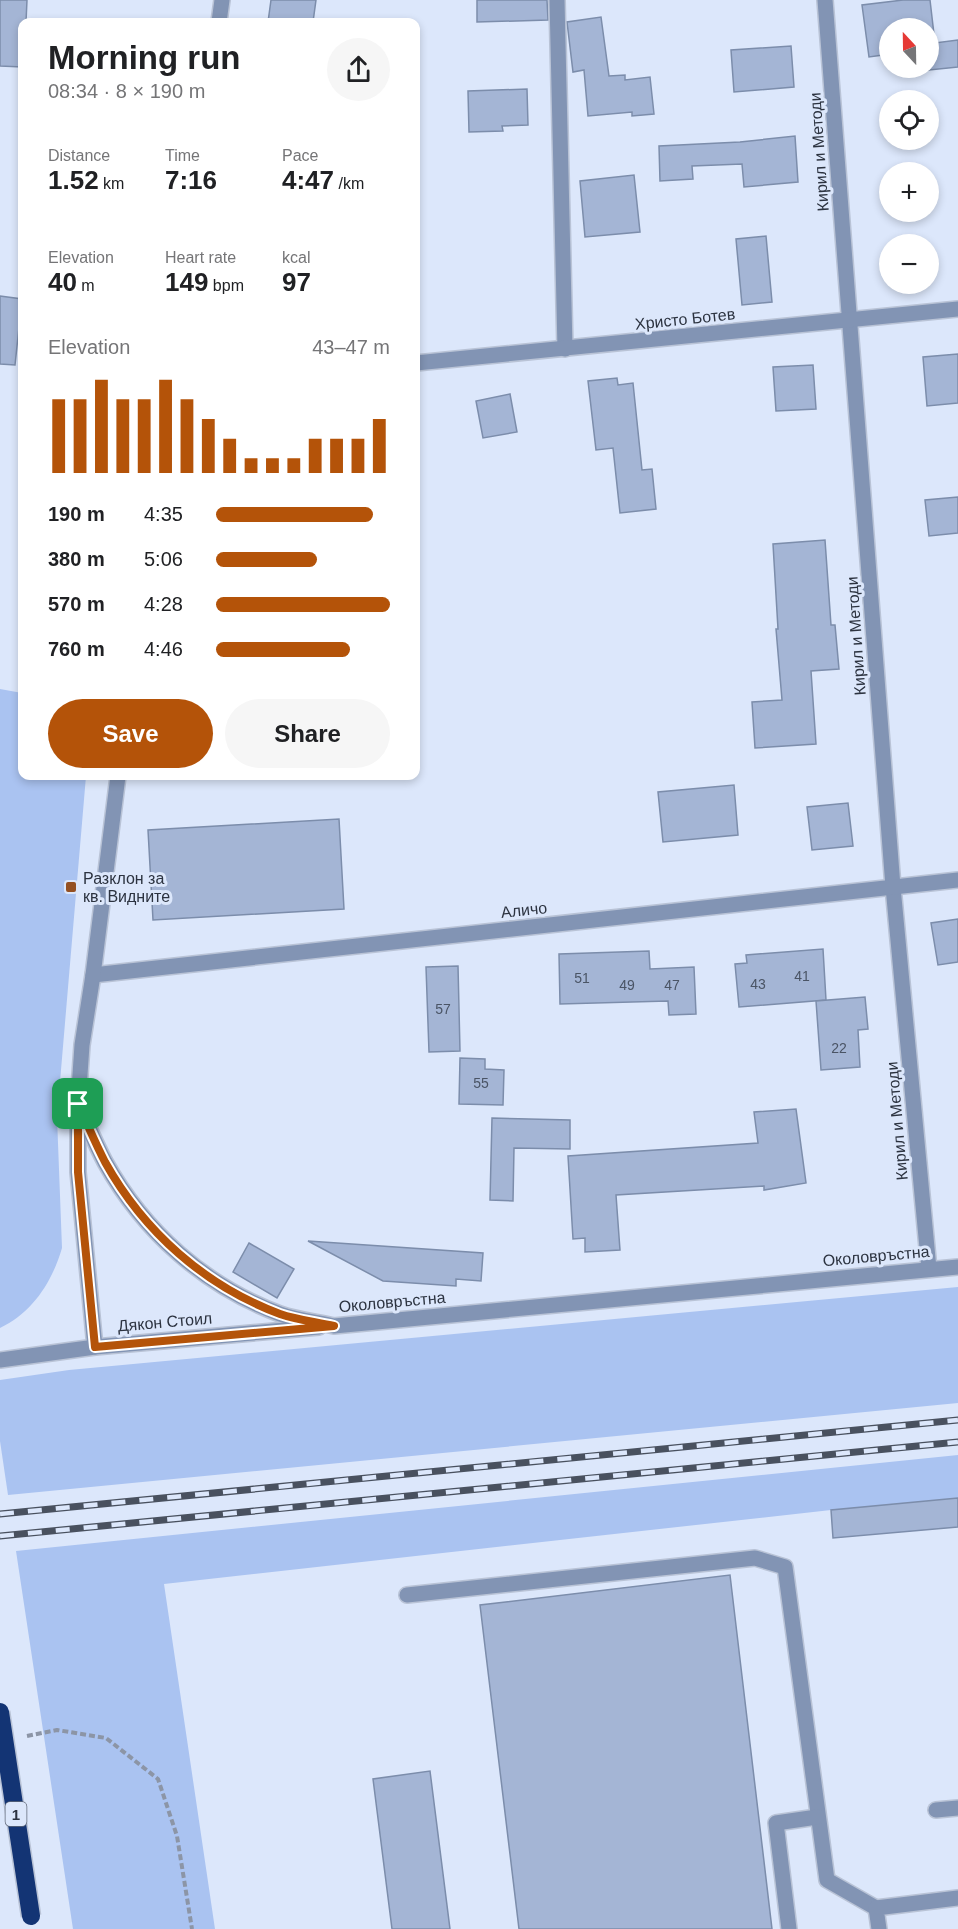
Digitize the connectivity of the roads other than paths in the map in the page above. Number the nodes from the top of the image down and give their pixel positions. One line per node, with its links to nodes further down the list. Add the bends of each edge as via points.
1 (222, 0): 4 (street)
2 (557, 0): 7 (street)
3 (825, 0): 6 (street, Кирил и Методи)
4 (220, 18)
5 (958, 309): 6 (street, Христо Ботев)
6 (850, 320): 7 (street, Христо Ботев); 11 (street, Кирил и Методи)
7 (565, 349): 8 (street, Христо Ботев)
8 (420, 363)
9 (117, 780): 12 (street, Околовръстна)
10 (958, 880): 11 (street, Аличо)
11 (893, 888): 12 (street, Аличо); 15 (street, Кирил и Методи)
12 (93, 975): 13 (street, Околовръстна)
13 (78, 1104): 16 (street, Околовръстна, via 106,1163 163,1241 198,1271 242,1298 282,1315); 17 (street, via 78,1172)
14 (958, 1267): 15 (street, Околовръстна)
15 (929, 1269): 16 (street, Околовръстна)
16 (334, 1326): 17 (street, Дякон Стоил)
17 (95, 1347): 18 (street, Дякон Стоил)
18 (0, 1360)
19 (407, 1596): 23 (street, via 755,1558 785,1567)
20 (0, 1712): 26 (highway, 1, bridge)
21 (958, 1808): 22 (street)
22 (936, 1810)
23 (817, 1817): 25 (street, via 827,1880); 27 (street, via 776,1823)
24 (958, 1898): 25 (street)
25 (876, 1908): 28 (street)
26 (31, 1916)
27 (789, 1929)
28 (879, 1929)

